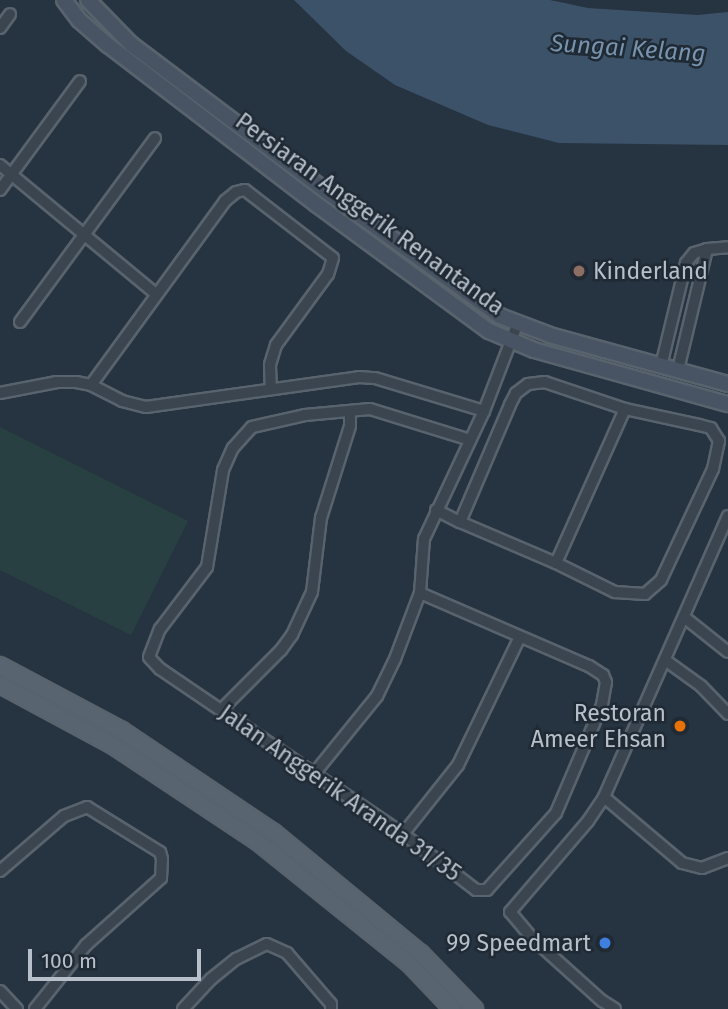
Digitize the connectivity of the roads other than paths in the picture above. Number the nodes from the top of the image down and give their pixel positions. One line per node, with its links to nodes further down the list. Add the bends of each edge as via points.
1 (64, 0): 18 (main road, Persiaran Anggerik Renantanda, via 108,45 242,149 447,302)
2 (88, 0): 16 (main road, Persiaran Anggerik Renantanda, via 131,44 384,234)
3 (10, 14): 4 (street)
4 (0, 28)
5 (80, 80): 8 (street)
6 (155, 138): 10 (street)
7 (0, 165): 8 (street)
8 (12, 174): 9 (street); 10 (street)
9 (0, 190)
10 (84, 234): 13 (street); 14 (street)
11 (728, 247): 12 (street)
12 (708, 249): 15 (street, via 694,253 686,263); 17 (street)
13 (156, 293): 22 (street); 23 (street, via 225,201 244,190 333,258 328,274 276,345 270,365)
14 (20, 322)
15 (671, 323): 17 (street); 19 (street)
16 (517, 325): 18 (street); 19 (main road, Persiaran Anggerik Renantanda)
17 (689, 327): 20 (street)
18 (509, 342): 25 (main road, Persiaran Anggerik Renantanda); 27 (street)
19 (661, 366): 20 (main road, Persiaran Anggerik Renantanda)
20 (678, 370): 21 (main road, Persiaran Anggerik Renantanda)
21 (728, 384)
22 (90, 385): 23 (street, via 146,407); 24 (street, via 57,382)
23 (271, 389): 27 (street, via 375,378)
24 (0, 393)
25 (728, 404)
26 (625, 409): 32 (street, via 545,382 522,387); 33 (street); 33 (street, via 711,428 719,441 713,469 662,580 645,594 615,592)
27 (484, 411): 29 (street)
28 (349, 413): 29 (street, via 370,410); 41 (street, via 350,426 326,494 309,601 281,650); 41 (street, Jalan Anggerik Aranda 31/35, via 324,412 252,427 242,435 223,470 207,567 153,640 149,657)
29 (470, 440): 30 (street)
30 (436, 510): 32 (street); 34 (street, via 424,539)
31 (728, 516): 35 (street)
32 (460, 522): 33 (street)
33 (556, 563)
34 (420, 593): 36 (street, Jalan Anggerik Aranda 31/35); 43 (street, via 377,696)
35 (684, 617): 37 (street); 38 (street)
36 (520, 637): 45 (street, via 458,765); 45 (street, Jalan Anggerik Aranda 31/35, via 603,674 606,682 602,705 556,813 487,890 475,890)
37 (728, 652)
38 (665, 660): 42 (street, via 701,686); 44 (street)
39 (0, 664): 54 (main road, via 122,730 274,832 421,953)
40 (0, 685): 53 (main road, via 113,746 256,841 408,963)
41 (222, 709): 43 (street, Jalan Anggerik Aranda 31/35)
42 (728, 714)
43 (313, 775): 45 (street, Jalan Anggerik Aranda 31/35)
44 (604, 797): 46 (street, via 681,863 702,868); 55 (street, via 510,912 601,1001)
45 (403, 834)
46 (728, 858)
47 (0, 871): 50 (street, via 64,816 88,807 160,852 162,859 162,878 86,945)
48 (0, 991): 49 (street)
49 (17, 1009)
50 (35, 1009)
51 (183, 1009): 52 (street, via 236,959 267,944 287,953)
52 (331, 1009)
53 (452, 1009)
54 (475, 1009)
55 (615, 1009)

